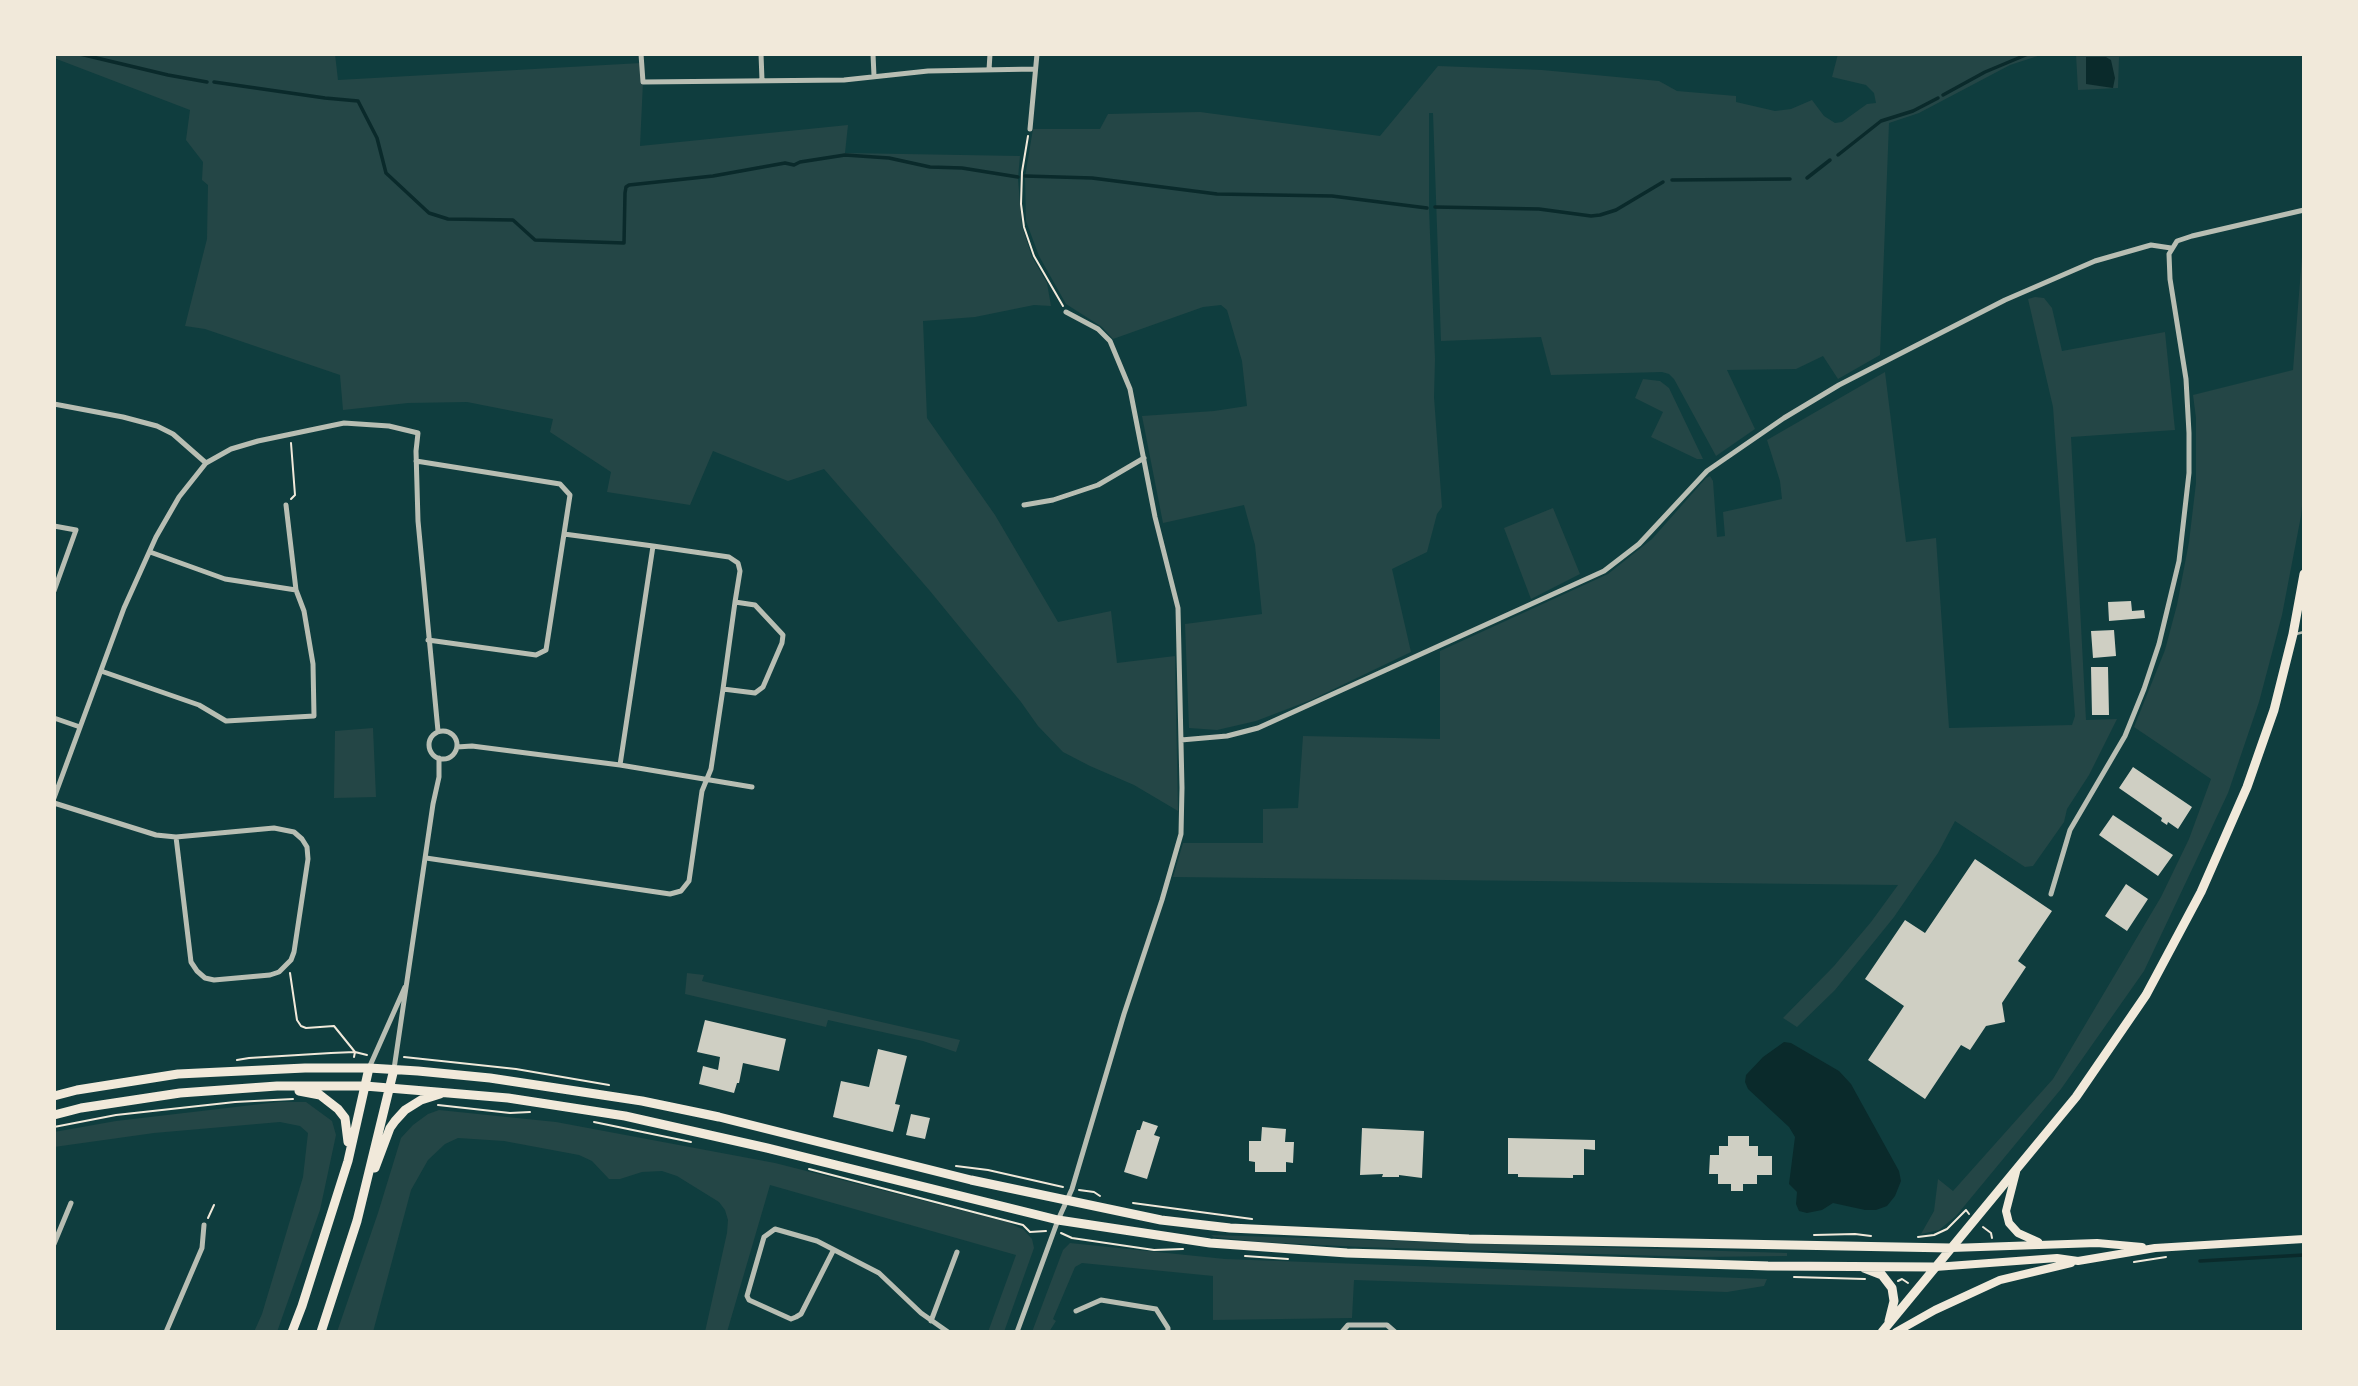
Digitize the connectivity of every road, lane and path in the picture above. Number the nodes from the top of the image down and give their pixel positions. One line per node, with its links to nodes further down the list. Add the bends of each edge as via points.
1 (641, 54): 9 (street, via 643,82)
2 (761, 54): 9 (street)
3 (873, 54): 8 (street)
4 (990, 54): 7 (street)
5 (1037, 54): 6 (street)
6 (1035, 69): 7 (street); 10 (street)
7 (989, 70): 8 (street)
8 (874, 76): 9 (street)
9 (762, 80)
10 (1030, 129): 13 (path, via 1022,172 1024,227 1034,256)
11 (2304, 210): 12 (street, via 2192,236)
12 (2171, 248): 37 (street, via 2151,244 2095,261 2005,300 1839,385 1707,471 1639,544 1604,571 1258,728); 46 (street, via 2168,263 2189,433 2179,561 2144,689 2125,736 2070,830)
13 (1066, 312): 16 (street, via 1110,341 1130,389)
14 (54, 404): 18 (street, via 157,426)
15 (290, 434): 17 (street, via 344,423 389,426 418,433); 18 (street, via 230,449); 19 (path, via 295,495)
16 (1144, 458): 20 (street, via 1098,485); 37 (street, via 1178,608)
17 (416, 461): 22 (street, via 560,484 570,495); 31 (street)
18 (206, 463): 24 (street, via 179,497)
19 (286, 505): 26 (street)
20 (1024, 505)
21 (54, 526): 27 (street, via 76,530)
22 (564, 534): 23 (street); 31 (street, via 547,650 536,655)
23 (653, 546): 28 (street, via 729,557 738,563); 40 (street)
24 (150, 552): 26 (street, via 225,579); 32 (street)
25 (2304, 574): 30 (main road)
26 (296, 590): 32 (street, via 313,664 314,716 226,721 199,705)
27 (54, 591)
28 (735, 602): 33 (street); 33 (street, via 755,605 783,635 782,643 763,687 755,693)
29 (2304, 632): 30 (lane)
30 (2293, 634): 59 (main road, via 2274,710 2247,787 2201,892 2146,995 2076,1097)
31 (428, 640): 36 (street)
32 (101, 671): 35 (street)
33 (723, 689): 41 (street)
34 (54, 718): 35 (street)
35 (80, 727): 43 (street)
36 (438, 732): 38 (street, via 453,735); 39 (street, via 429,747)
37 (1181, 740): 60 (street, via 1181,834)
38 (457, 747): 39 (street, via 452,755); 40 (street)
39 (439, 758): 45 (street)
40 (621, 765): 41 (street)
41 (706, 778): 42 (street); 45 (street, via 689,881 681,891 670,894)
42 (752, 787)
43 (54, 800): 44 (street, via 156,835)
44 (176, 837): 47 (street, via 191,962 197,971 215,980 270,975); 47 (street, via 274,828 302,839 307,859 294,952)
45 (426, 858): 48 (street)
46 (2051, 894)
47 (286, 966): 49 (path, via 292,977 297,1020 306,1028 334,1026 355,1052)
48 (407, 981): 50 (street); 51 (street)
49 (352, 1068): 50 (main road); 56 (main road, via 178,1073)
50 (369, 1068): 51 (main road); 53 (main road)
51 (394, 1069): 54 (main road); 60 (main road, via 642,1101)
52 (277, 1086): 53 (main road); 57 (main road, via 180,1093); 58 (main road, via 320,1094 338,1109 349,1133)
53 (365, 1086): 54 (main road); 58 (main road)
54 (390, 1088): 55 (main road); 63 (main road)
55 (444, 1093): 63 (main road, via 405,1110 390,1128); 64 (main road, via 508,1098 650,1121)
56 (54, 1096)
57 (54, 1115)
58 (348, 1161): 82 (main road)
59 (2016, 1172): 68 (main road, via 2006,1211 2009,1223); 69 (main road)
60 (1066, 1200): 64 (street); 69 (main road, via 1161,1220 1285,1231)
61 (71, 1203): 67 (street)
62 (214, 1205): 65 (path)
63 (361, 1207): 83 (main road)
64 (1058, 1220): 76 (main road, via 1210,1243 1348,1253); 85 (street)
65 (204, 1225): 81 (street, via 202,1248)
66 (2304, 1239): 70 (main road)
67 (54, 1244)
68 (2040, 1244): 69 (main road); 70 (main road)
69 (1951, 1248): 77 (main road)
70 (2155, 1248): 74 (main road)
71 (833, 1251): 71 (street, via 817,1241 775,1229 764,1237 749,1300 791,1319 796,1317); 79 (street, via 879,1273)
72 (957, 1252): 79 (street)
73 (2166, 1257): 75 (path)
74 (2078, 1261): 77 (main road, via 2057,1258); 90 (main road, via 2000,1280)
75 (2124, 1263)
76 (1855, 1265): 77 (main road); 80 (main road, via 1882,1275 1892,1288)
77 (1936, 1267): 80 (main road)
78 (1076, 1311): 86 (street, via 1101,1300 1156,1309)
79 (931, 1321): 84 (street)
80 (1889, 1324): 89 (main road)
81 (166, 1332)
82 (292, 1332)
83 (321, 1332)
84 (948, 1332)
85 (1017, 1332)
86 (1168, 1332)
87 (1342, 1332): 88 (street, via 1348,1325 1387,1325)
88 (1395, 1332)
89 (1882, 1332)
90 (1896, 1332)

